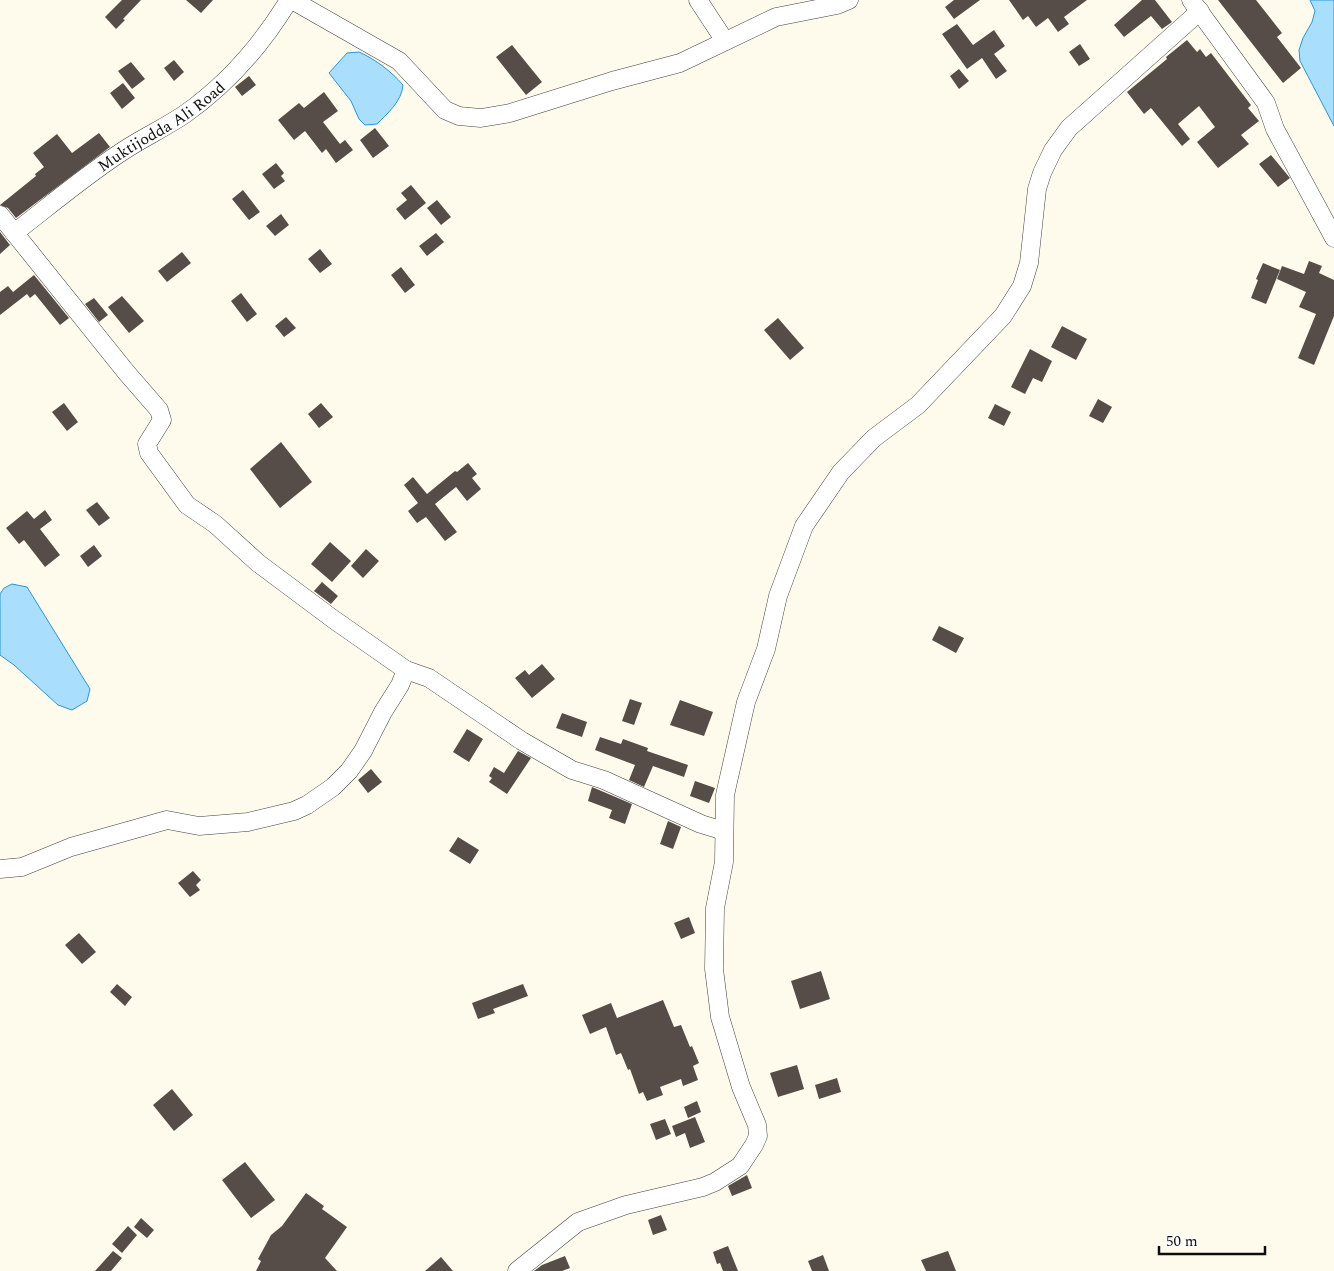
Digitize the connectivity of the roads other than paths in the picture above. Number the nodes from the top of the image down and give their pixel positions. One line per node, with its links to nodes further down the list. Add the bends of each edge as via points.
1 (290, 0): 5 (street, via 399,61 445,110 459,116 481,118 510,113 602,83 680,63); 7 (street, Muktijodda Ali Road, via 240,68 214,92 117,154)
2 (698, 0): 5 (street)
3 (849, 0): 5 (street, via 776,17)
4 (1196, 6): 8 (street, via 1266,103 1275,129); 10 (street, via 1069,128 1053,150 1037,189 1029,263 1022,286 1003,316 918,405 874,438 841,472 804,526 778,596 766,649 746,702 725,795)
5 (725, 41)
6 (0, 215): 7 (street)
7 (14, 233): 9 (street, via 159,410 162,420 147,444 149,453 187,505 215,524 258,563)
8 (1334, 238)
9 (406, 670): 10 (street, via 429,678 522,741 572,770 604,780 701,824); 11 (street, via 350,771 307,805 248,822 199,826 167,820 71,847 22,867)
10 (724, 831): 12 (street, via 724,862 715,908 714,969 720,1017 740,1087 757,1125 758,1136 754,1145 740,1166 715,1182 626,1205 578,1222)
11 (0, 869)
12 (517, 1271)

